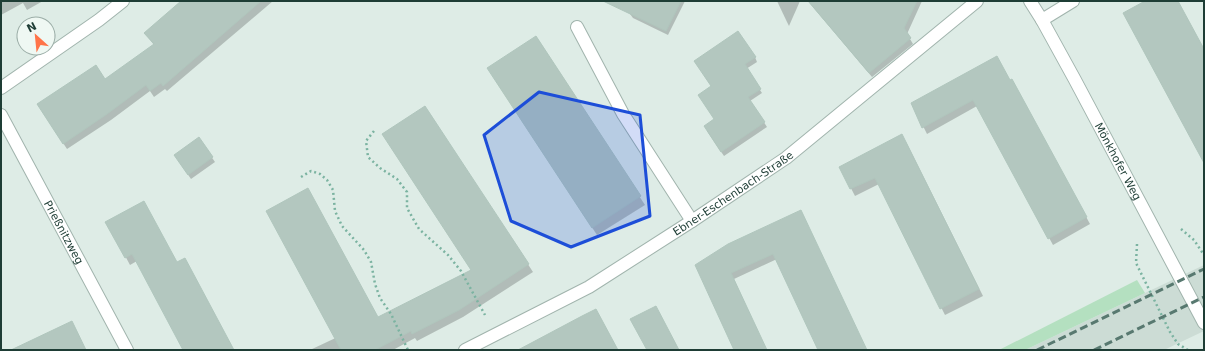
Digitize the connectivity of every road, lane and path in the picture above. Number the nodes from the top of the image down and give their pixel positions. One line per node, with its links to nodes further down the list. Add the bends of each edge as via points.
1 (123, 1): 7 (street)
2 (977, 1): 11 (street, Ebner-Eschenbach-Straße, via 786,158)
3 (1030, 1): 5 (street, Mönkhofer Weg)
4 (1073, 1): 5 (street)
5 (1042, 20): 12 (street, Mönkhofer Weg)
6 (577, 27): 11 (street, via 623,114)
7 (1, 88)
8 (1, 115): 14 (street, Prießnitzweg)
9 (374, 131): 13 (path, via 366,141 368,157 397,179 406,192 407,208 419,229 461,270)
10 (301, 177): 15 (path, via 311,171 328,180 335,211 342,226 364,250 371,262 380,298 395,320)
11 (692, 221): 13 (street, Ebner-Eschenbach-Straße, via 589,287)
12 (1204, 323)
13 (496, 335): 16 (street, Ebner-Eschenbach-Straße)
14 (127, 350)
15 (408, 350)
16 (465, 350)

